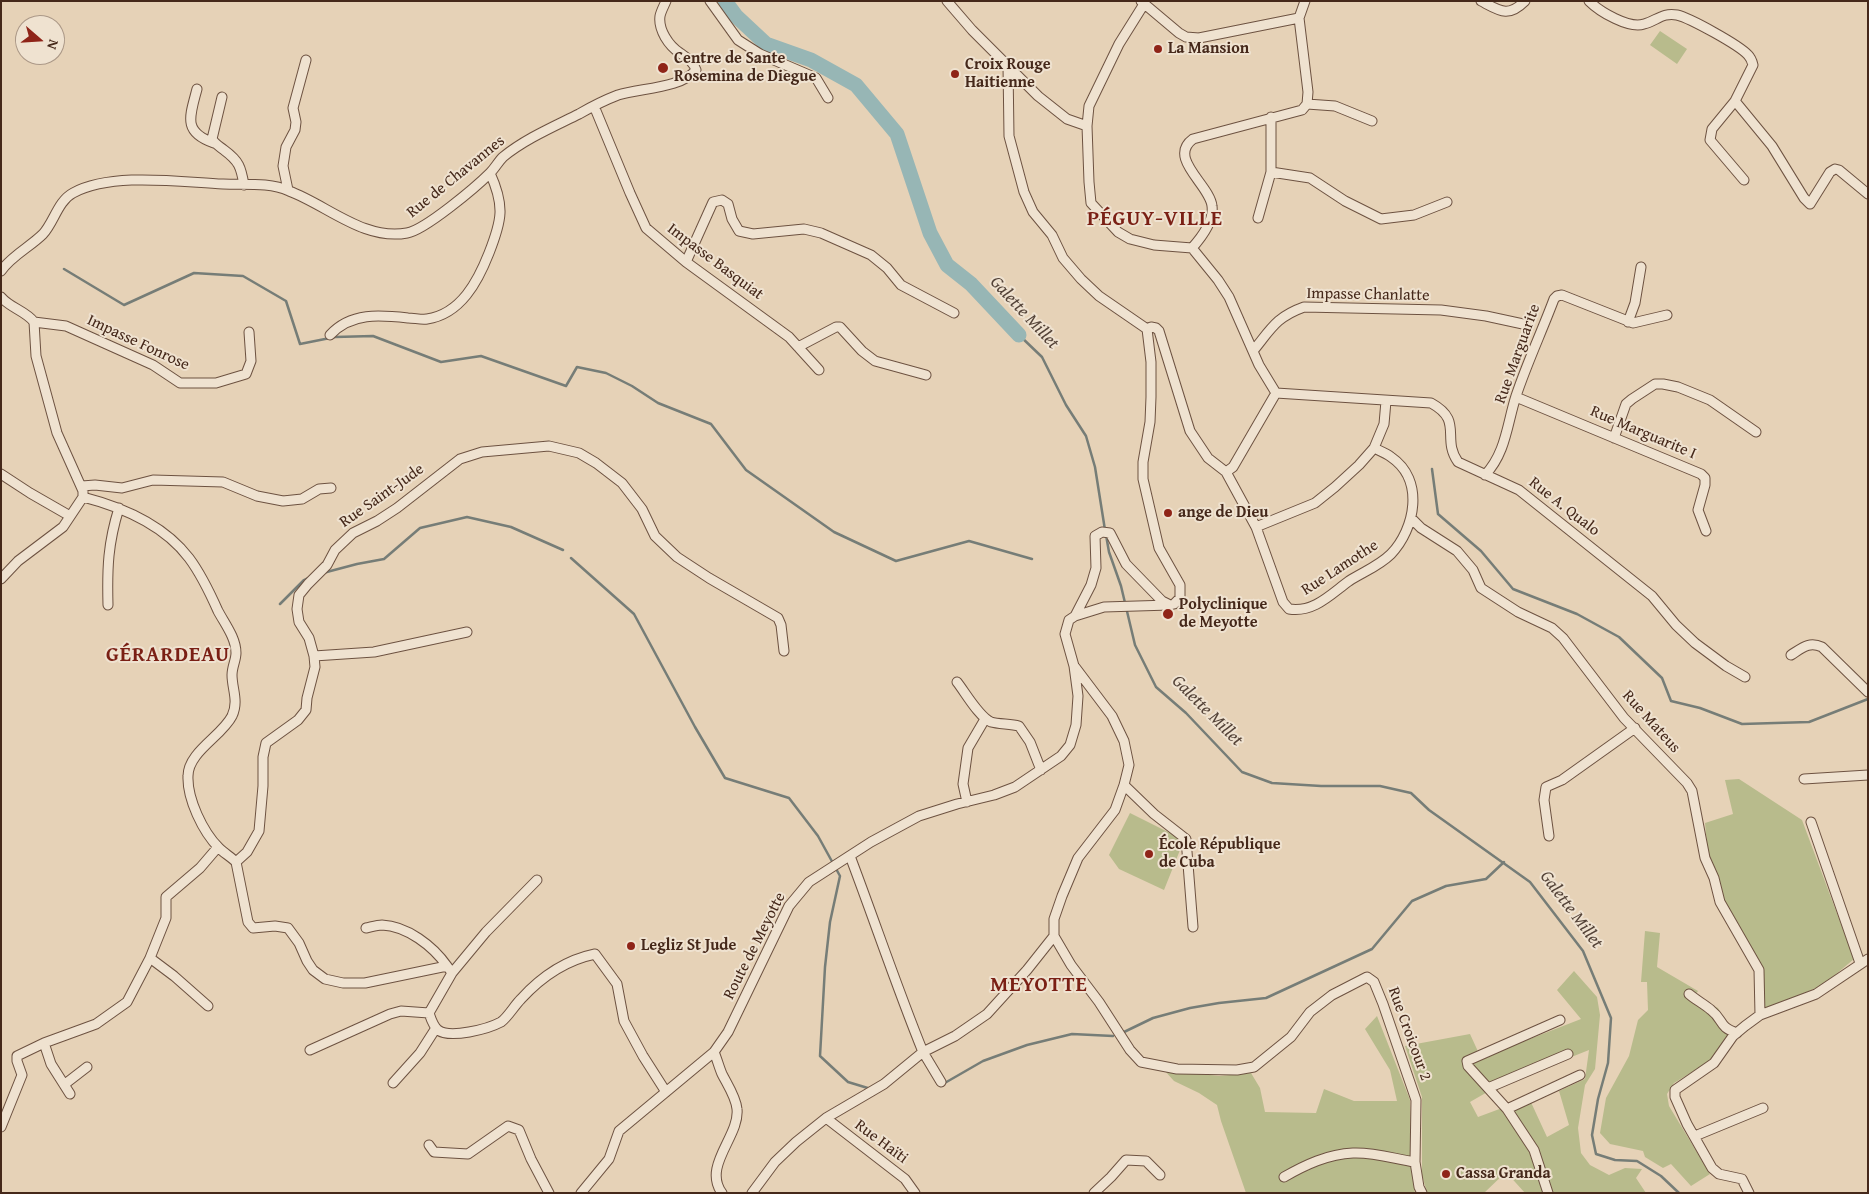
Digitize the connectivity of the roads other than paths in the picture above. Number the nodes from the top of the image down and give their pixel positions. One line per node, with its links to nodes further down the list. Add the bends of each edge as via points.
1 (666, 1): 17 (street, Rue de Chavannes, via 660,17 662,32 676,51 694,64 696,70 692,76 618,95)
2 (710, 1): 14 (street, via 738,40 760,54 816,78)
3 (947, 1): 11 (street)
4 (1305, 1): 9 (street)
5 (1525, 1): 8 (street, via 1510,12)
6 (1589, 1): 15 (street, via 1620,20 1637,26 1659,16 1676,15 1741,49 1753,65)
7 (1142, 2): 9 (street, via 1186,37 1199,38); 20 (street, via 1094,94)
8 (1485, 2)
9 (1299, 18): 16 (street)
10 (306, 60): 26 (street, via 293,108 296,130 286,148 283,166)
11 (1008, 66): 20 (street, via 1057,112); 40 (street, Rue Lamothe, via 1008,136 1024,192 1034,212 1052,235 1063,258 1081,279 1099,296)
12 (197, 89): 21 (street, via 189,119 193,130 202,139)
13 (222, 97): 21 (street, via 212,134)
14 (828, 98)
15 (1735, 101): 24 (street, via 1712,129 1710,140); 27 (street, via 1772,146 1799,192 1810,204 1835,169)
16 (1307, 104): 18 (street, via 1302,110); 19 (street, via 1335,106)
17 (594, 106): 23 (street, Rue de Chavannes, via 524,142 501,158); 31 (street, Impasse Basquiat, via 646,228)
18 (1271, 117): 22 (street); 30 (street, via 1187,142 1184,148 1187,165 1206,190 1212,205 1212,215)
19 (1372, 121)
20 (1087, 126): 30 (street, via 1091,203 1104,219 1130,239)
21 (214, 143): 25 (street, via 240,165)
22 (1271, 172): 28 (street, via 1310,178 1381,219 1414,214); 29 (street)
23 (490, 173): 26 (street, Rue de Chavannes, via 427,224 405,233 382,233 352,223); 42 (street, via 498,189 502,214 482,270 466,298 446,313 427,320 373,315 356,318)
24 (1744, 180)
25 (244, 185): 26 (street, Rue de Chavannes, via 268,185); 33 (street, Rue de Chavannes, via 149,180 88,186 71,194 44,233)
26 (288, 190)
27 (1868, 194)
28 (1447, 202)
29 (1258, 218)
30 (1192, 248): 44 (street, via 1229,297)
31 (686, 262): 35 (street, via 713,202 722,200 728,204 739,231 753,234 804,230 820,234 871,255 901,285); 43 (street, Impasse Basquiat, via 771,323)
32 (1641, 267): 38 (street)
33 (1, 271)
34 (1, 297): 37 (street)
35 (954, 313)
36 (1667, 315): 38 (street, Rue Marguarite, via 1638,323)
37 (34, 322): 41 (street, Impasse Fonrose, via 66,326 153,366 180,383 216,383 246,374 251,361); 56 (street, via 36,356 57,434)
38 (1628, 322): 48 (street, Rue Marguarite, via 1562,295 1557,296)
39 (1523, 324): 44 (street, Impasse Chanlatte, via 1441,310 1304,307 1279,319)
40 (1148, 328): 53 (street, Rue Lamothe, via 1159,331 1190,431 1208,458); 66 (street, via 1152,397 1143,479 1159,548 1181,589 1180,598)
41 (249, 332)
42 (330, 335)
43 (798, 347): 45 (street, Impasse Basquiat); 46 (street, via 840,327 874,361)
44 (1253, 351): 47 (street)
45 (818, 370)
46 (926, 375)
47 (1276, 393): 49 (street, Rue A. Qualo); 53 (street, via 1233,466)
48 (1516, 397): 51 (street, Rue Marguarite I); 55 (street, Rue Marguarite, via 1501,453)
49 (1386, 401): 52 (street, via 1384,424); 55 (street, Rue A. Qualo, via 1431,403 1441,409 1450,422 1453,455 1458,462)
50 (1756, 432): 51 (street, via 1710,400 1678,387 1655,384 1626,404)
51 (1614, 438): 63 (street, Rue Marguarite I, via 1705,478 1698,510)
52 (1374, 448): 61 (street, via 1392,457 1406,474 1412,494); 62 (street, via 1316,503)
53 (1226, 472): 62 (street, Rue Lamothe)
54 (1, 474): 60 (street)
55 (1485, 475): 73 (street, Rue A. Qualo, via 1519,490 1556,518 1652,596 1695,643)
56 (82, 486): 57 (street, via 122,488 153,480 223,482 257,496 283,501 302,499 319,489); 58 (street)
57 (331, 488)
58 (83, 497): 59 (street); 60 (street)
59 (119, 508): 65 (street, via 107,566); 85 (street, via 155,527 190,559 234,641 236,654 232,676 235,702 232,716 192,761 188,775 198,816)
60 (70, 516): 64 (street, via 63,527 18,561)
61 (1412, 519): 62 (street, Rue Lamothe, via 1402,542 1380,564 1315,605 1296,610 1289,609 1283,602); 77 (street, Rue Mateus, via 1458,551 1473,570 1481,588 1558,633)
62 (1256, 527)
63 (1706, 531)
64 (1, 579)
65 (108, 605)
66 (1170, 605): 67 (street, via 1104,606); 67 (street, via 1162,601 1126,564 1110,533 1106,532 1094,536 1096,568)
67 (1075, 616): 72 (street, via 1069,620 1065,634)
68 (467, 632): 71 (street, via 374,652)
69 (784, 651): 71 (street, Rue Saint-Jude, via 778,618 677,557 655,536 642,509 622,483 603,468 579,453 549,446 482,452 460,459 377,521 353,533 335,550 327,565 299,596 299,622 309,638)
70 (1791, 655): 75 (street, via 1805,645 1822,647)
71 (314, 656): 87 (street, Rue Saint-Jude, via 315,667 306,710 298,720 266,743 259,831 247,852)
72 (1074, 666): 78 (street, Route de Meyotte, via 1078,696 1076,725 1070,745 1061,756); 81 (street, via 1112,716 1124,742 1128,766)
73 (1745, 677)
74 (956, 682): 76 (street)
75 (1868, 692)
76 (985, 719): 78 (street, via 1020,726); 82 (street, via 968,748 963,784)
77 (1635, 728): 84 (street, via 1562,780 1546,787 1544,800); 98 (street, Rue Mateus, via 1692,791 1704,858 1714,878 1720,902 1759,970)
78 (1040, 770): 82 (street, Route de Meyotte, via 1015,787)
79 (1868, 775): 80 (street)
80 (1804, 779)
81 (1124, 785): 89 (street, via 1186,839); 91 (street, via 1115,810 1078,858 1054,919)
82 (967, 802): 86 (street, Route de Meyotte, via 919,816)
83 (1811, 822): 93 (street)
84 (1549, 836)
85 (218, 847): 87 (street); 92 (street, via 200,868 166,896 166,918)
86 (850, 856): 104 (street, Route de Meyotte, via 809,882 789,906 728,1032); 105 (street)
87 (236, 862): 94 (street, via 248,922 253,928 288,928 300,943 313,970 325,979 365,983)
88 (537, 880): 94 (street)
89 (1193, 927)
90 (366, 928): 94 (street, via 381,925 410,933 438,954)
91 (1054, 936): 105 (street, via 987,1014 956,1036); 121 (street, Rue Croicour 2, via 1141,1062 1177,1069 1237,1070 1254,1067 1292,1037 1310,1012 1332,995 1367,977 1374,982 1383,1004 1416,1100)
92 (150, 958): 96 (street); 102 (street, via 127,1002 96,1024)
93 (1864, 961): 98 (street, via 1816,994)
94 (450, 970): 97 (street)
95 (1689, 994): 101 (street, via 1712,1011 1726,1030)
96 (208, 1006)
97 (429, 1013): 100 (street); 103 (street, via 406,1011 390,1014)
98 (1760, 1015): 101 (street)
99 (1560, 1020): 112 (street, via 1469,1059 1466,1063)
100 (436, 1028): 110 (street, via 420,1053); 113 (street, via 448,1034 484,1029 502,1021 536,983 579,957 595,954 617,984 624,1021)
101 (1737, 1033): 119 (street, via 1714,1063 1675,1090 1675,1097)
102 (44, 1043): 111 (street, via 51,1064); 118 (street, via 18,1056 22,1076)
103 (310, 1050)
104 (714, 1052): 113 (street, Route de Meyotte); 126 (street, via 737,1109 736,1122 716,1171)
105 (923, 1052): 109 (street); 117 (street, via 884,1084)
106 (1568, 1054): 112 (street)
107 (87, 1067): 111 (street)
108 (1580, 1074): 116 (street)
109 (941, 1082)
110 (393, 1083)
111 (65, 1084): 114 (street)
112 (1488, 1088): 116 (street)
113 (666, 1092): 125 (street, Route de Meyotte, via 619,1131 609,1159)
114 (70, 1094)
115 (1763, 1108): 119 (street)
116 (1507, 1109): 131 (street, via 1534,1150)
117 (826, 1118): 127 (street, via 775,1162); 128 (street, Rue Haïti, via 905,1179)
118 (1, 1127)
119 (1694, 1136): 132 (street, via 1712,1168 1719,1174 1742,1179)
120 (429, 1145): 124 (street, via 434,1152 468,1154 508,1126 520,1130)
121 (1415, 1162): 123 (street, via 1352,1153 1304,1165); 130 (street, Rue Croicour 2)
122 (1160, 1175): 129 (street, via 1146,1161 1126,1160)
123 (1284, 1177)
124 (549, 1193)
125 (581, 1193)
126 (722, 1193)
127 (752, 1193)
128 (915, 1193)
129 (1094, 1193)
130 (1422, 1193)
131 (1548, 1193)
132 (1749, 1193)

